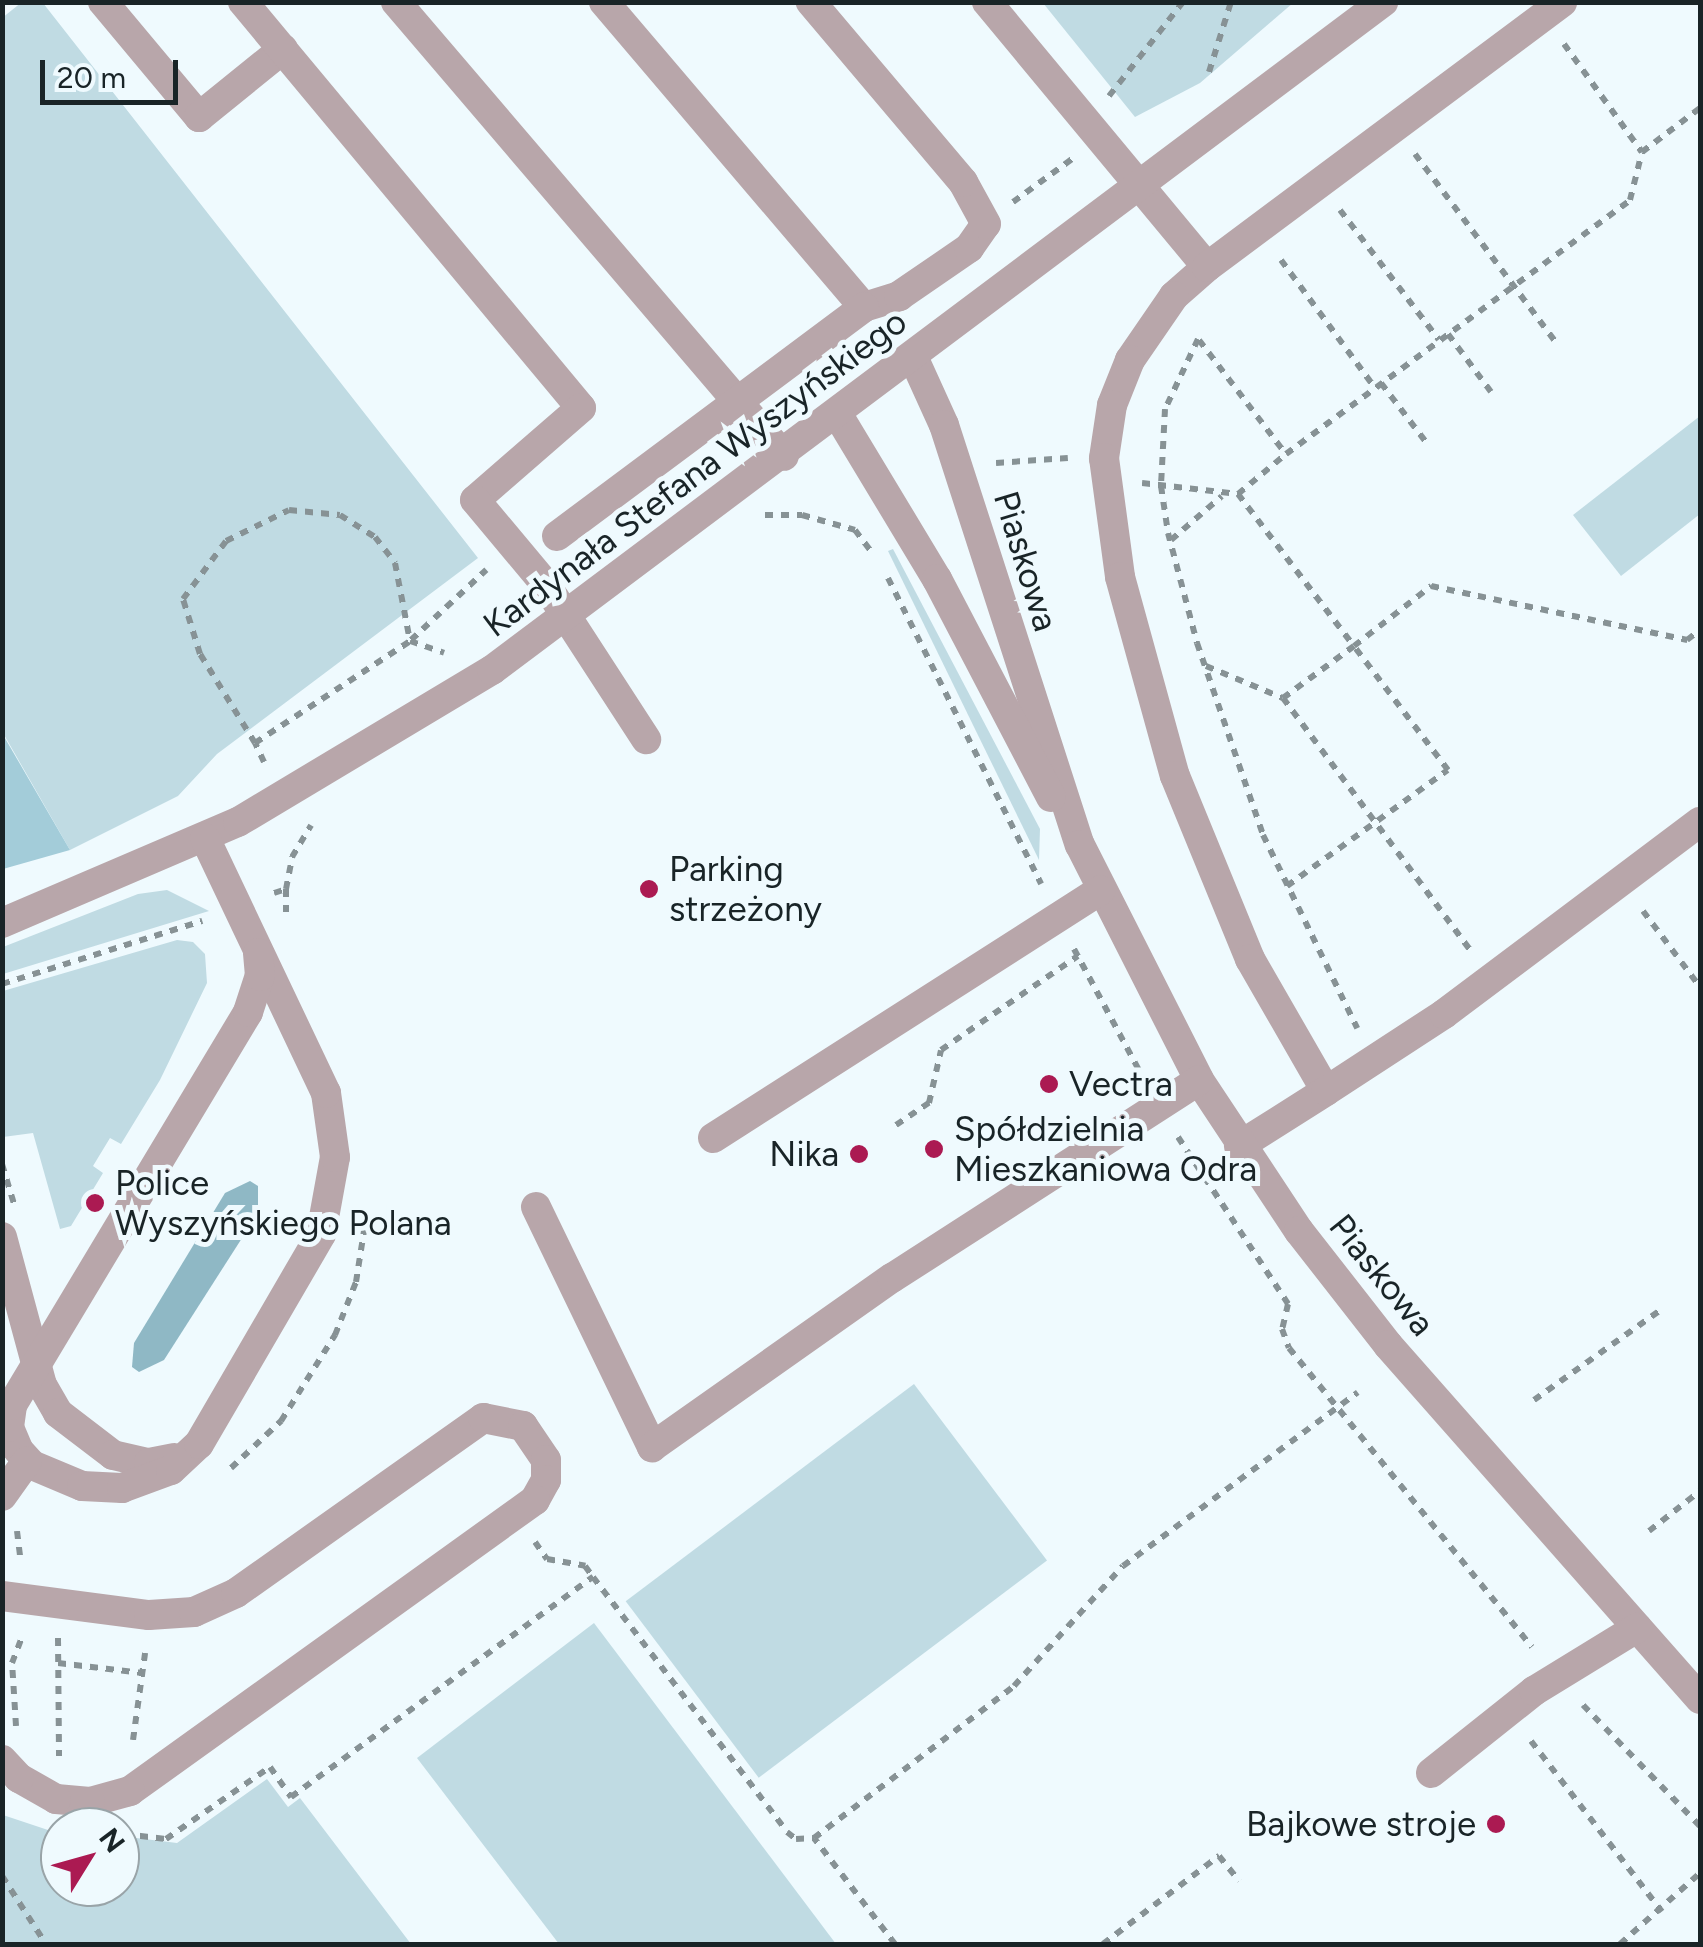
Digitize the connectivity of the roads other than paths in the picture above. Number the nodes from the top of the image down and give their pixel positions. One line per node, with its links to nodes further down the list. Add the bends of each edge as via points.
1 (104, 2): 9 (street, via 199,118)
2 (243, 2): 9 (street)
3 (396, 2): 14 (street)
4 (604, 2): 12 (street)
5 (811, 2): 12 (street, via 963,182 986,224 969,248 899,296)
6 (987, 2): 10 (street)
7 (1383, 2): 10 (street, Kardynała Stefana Wyszyńskiego)
8 (1553, 10): 11 (street)
9 (282, 49): 18 (street, via 581,408 474,500)
10 (1140, 186): 11 (street); 13 (street, Kardynała Stefana Wyszyńskiego)
11 (1208, 268): 27 (street, via 1169,302 1130,360 1112,405 1105,467 1120,578 1176,776 1250,959)
12 (864, 307): 14 (street)
13 (914, 359): 15 (street, Kardynała Stefana Wyszyńskiego); 22 (street, Piaskowa, via 960,474)
14 (738, 403): 16 (street); 17 (street)
15 (838, 416): 16 (street, Kardynała Stefana Wyszyńskiego); 22 (street, Piaskowa, via 928,564 1022,750)
16 (784, 456): 18 (street, Kardynała Stefana Wyszyńskiego)
17 (557, 536)
18 (567, 619): 19 (street); 21 (street, Kardynała Stefana Wyszyńskiego, via 282,798)
19 (646, 739)
20 (1700, 822): 27 (street, via 1492,978)
21 (205, 838): 24 (street, Kardynała Stefana Wyszyńskiego); 25 (street)
22 (1080, 844): 23 (street, Piaskowa)
23 (1100, 890): 26 (street, Piaskowa); 28 (street)
24 (2, 923)
25 (255, 940): 32 (street, via 260,976 248,1012); 34 (street, via 326,1094 332,1185 309,1260)
26 (1199, 1080): 29 (street, Piaskowa); 30 (street, via 892,1278 652,1447)
27 (1326, 1091): 29 (street)
28 (712, 1138)
29 (1239, 1146): 38 (street, Piaskowa, via 1388,1345)
30 (536, 1207)
31 (2, 1237): 32 (street)
32 (36, 1364): 34 (street, via 58,1413 102,1450 154,1462); 35 (street, via 8,1420)
33 (2, 1432): 35 (street)
34 (199, 1444): 35 (street, via 165,1473 122,1488 74,1484)
35 (25, 1458): 36 (street)
36 (2, 1496)
37 (2, 1596): 40 (street, via 149,1615 194,1612 228,1598 484,1418 523,1426 546,1460 545,1484 532,1502 130,1791 90,1802 56,1799)
38 (1638, 1628): 39 (street, Piaskowa); 41 (street, via 1558,1677)
39 (1700, 1699)
40 (8, 1758)
41 (1430, 1773)

